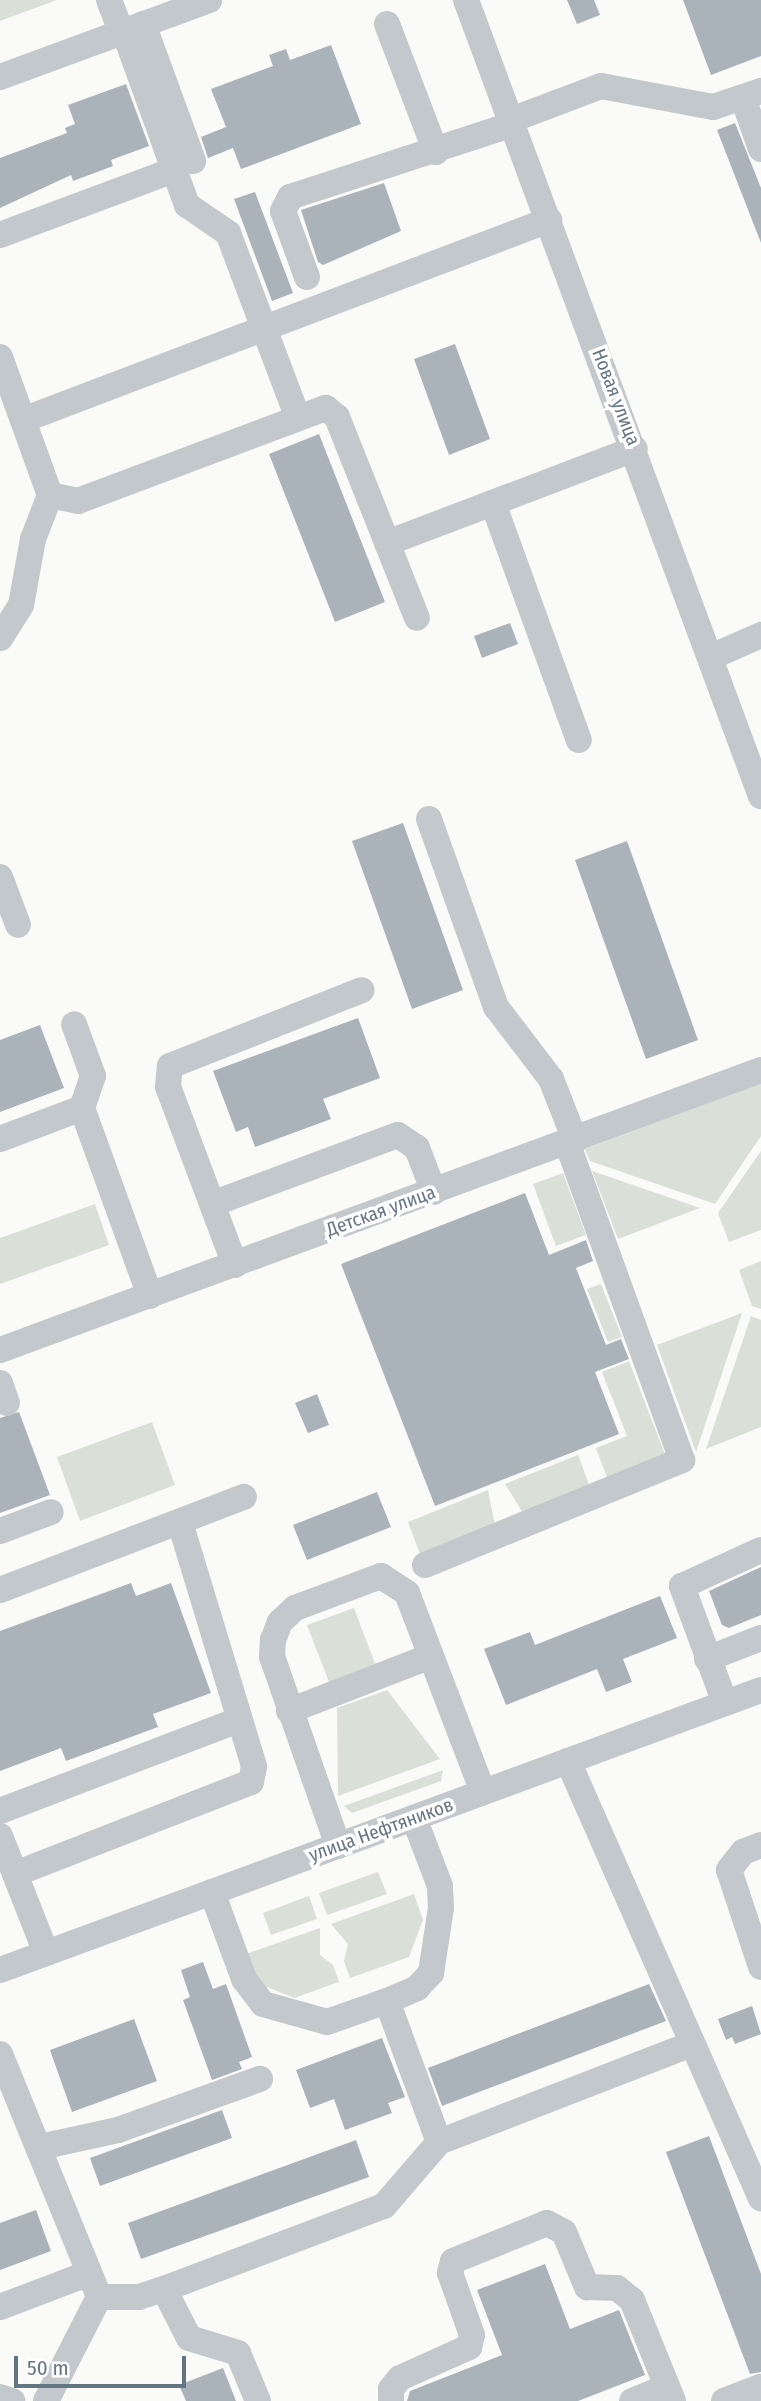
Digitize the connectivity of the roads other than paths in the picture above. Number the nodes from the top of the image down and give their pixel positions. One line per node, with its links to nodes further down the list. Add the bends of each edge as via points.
1 (109, 0): 5 (street)
2 (209, 0): 5 (street)
3 (466, 0): 8 (street, Новая улица)
4 (387, 24): 10 (street)
5 (129, 29): 6 (street); 11 (street)
6 (0, 77)
7 (752, 95): 8 (street, via 701,106 611,85); 9 (street)
8 (512, 122): 10 (street); 12 (street, Новая улица)
9 (761, 149)
10 (436, 152): 14 (street, via 290,197 283,211)
11 (183, 165): 13 (street); 15 (street, via 190,210 228,233)
12 (549, 220): 15 (street); 19 (street, Новая улица)
13 (0, 235)
14 (307, 277)
15 (264, 327): 17 (street); 18 (street)
16 (0, 357): 18 (street)
17 (297, 416): 20 (street, via 78,501); 22 (street, via 326,408 337,416)
18 (23, 420): 20 (street)
19 (635, 449): 21 (street); 26 (street, Новая улица)
20 (50, 495): 25 (street, via 33,539 21,605)
21 (493, 503): 22 (street); 27 (street)
22 (387, 542): 23 (street)
23 (417, 618)
24 (761, 635): 26 (street)
25 (0, 638)
26 (710, 657): 28 (street, Новая улица)
27 (579, 740)
28 (761, 796)
29 (429, 819): 37 (street, via 496,1007 551,1079)
30 (0, 877): 31 (street)
31 (18, 925)
32 (362, 990): 39 (street, via 170,1066 168,1087)
33 (74, 1024): 35 (street, via 93,1076)
34 (761, 1070): 37 (street, Детская улица)
35 (82, 1108): 36 (street); 41 (street)
36 (0, 1139)
37 (571, 1142): 38 (street, Детская улица); 48 (street, via 682,1460)
38 (434, 1192): 39 (street, via 417,1148 398,1135); 40 (street, Детская улица)
39 (212, 1204): 40 (street)
40 (235, 1265): 41 (street, Детская улица)
41 (150, 1296): 42 (street, Детская улица)
42 (0, 1350)
43 (244, 1497): 45 (street)
44 (51, 1512): 46 (street)
45 (180, 1522): 49 (street); 56 (street)
46 (0, 1531)
47 (761, 1550): 52 (street, via 682,1586)
48 (425, 1565)
49 (0, 1590)
50 (761, 1638): 52 (street)
51 (431, 1656): 55 (street); 55 (street, via 407,1593 381,1576 295,1608 281,1622 272,1657); 58 (street)
52 (707, 1659): 54 (street)
53 (761, 1690): 54 (street, улица Нефтяников)
54 (725, 1703): 57 (street, улица Нефтяников)
55 (289, 1711): 62 (street)
56 (239, 1720): 59 (street); 63 (street, via 255,1772 244,1788)
57 (568, 1761): 58 (street, улица Нефтяников); 69 (street)
58 (483, 1792): 60 (street, улица Нефтяников)
59 (0, 1811)
60 (414, 1818): 62 (street, улица Нефтяников); 68 (street, via 440,1886 441,1908 431,1973 417,1988)
61 (761, 1845): 66 (street, via 743,1852 729,1870)
62 (338, 1846): 64 (street, улица Нефтяников)
63 (6, 1858): 65 (street)
64 (212, 1892): 65 (street, улица Нефтяников); 68 (street, via 244,1979 263,2004 327,2022)
65 (46, 1953): 67 (street, улица Нефтяников)
66 (761, 1967)
67 (0, 1970)
68 (387, 2001): 72 (street)
69 (689, 2045): 72 (street); 74 (street, via 736,2132)
70 (0, 2054): 73 (street)
71 (260, 2079): 73 (street, via 118,2130)
72 (439, 2142): 76 (street, via 384,2206)
73 (40, 2147): 75 (street)
74 (761, 2198)
75 (87, 2274): 77 (street); 78 (street)
76 (164, 2289): 77 (street, via 139,2297); 84 (street, via 189,2338 238,2353)
77 (99, 2297): 83 (street)
78 (0, 2307)
79 (761, 2388): 87 (street)
80 (669, 2395): 85 (street, via 632,2300 617,2288 587,2287 564,2232 547,2223 453,2261 450,2273 472,2335 468,2347 400,2378 391,2389); 86 (street)
81 (0, 2397): 82 (street)
82 (12, 2401)
83 (46, 2401)
84 (258, 2401)
85 (391, 2401)
86 (632, 2401)
87 (724, 2401)

